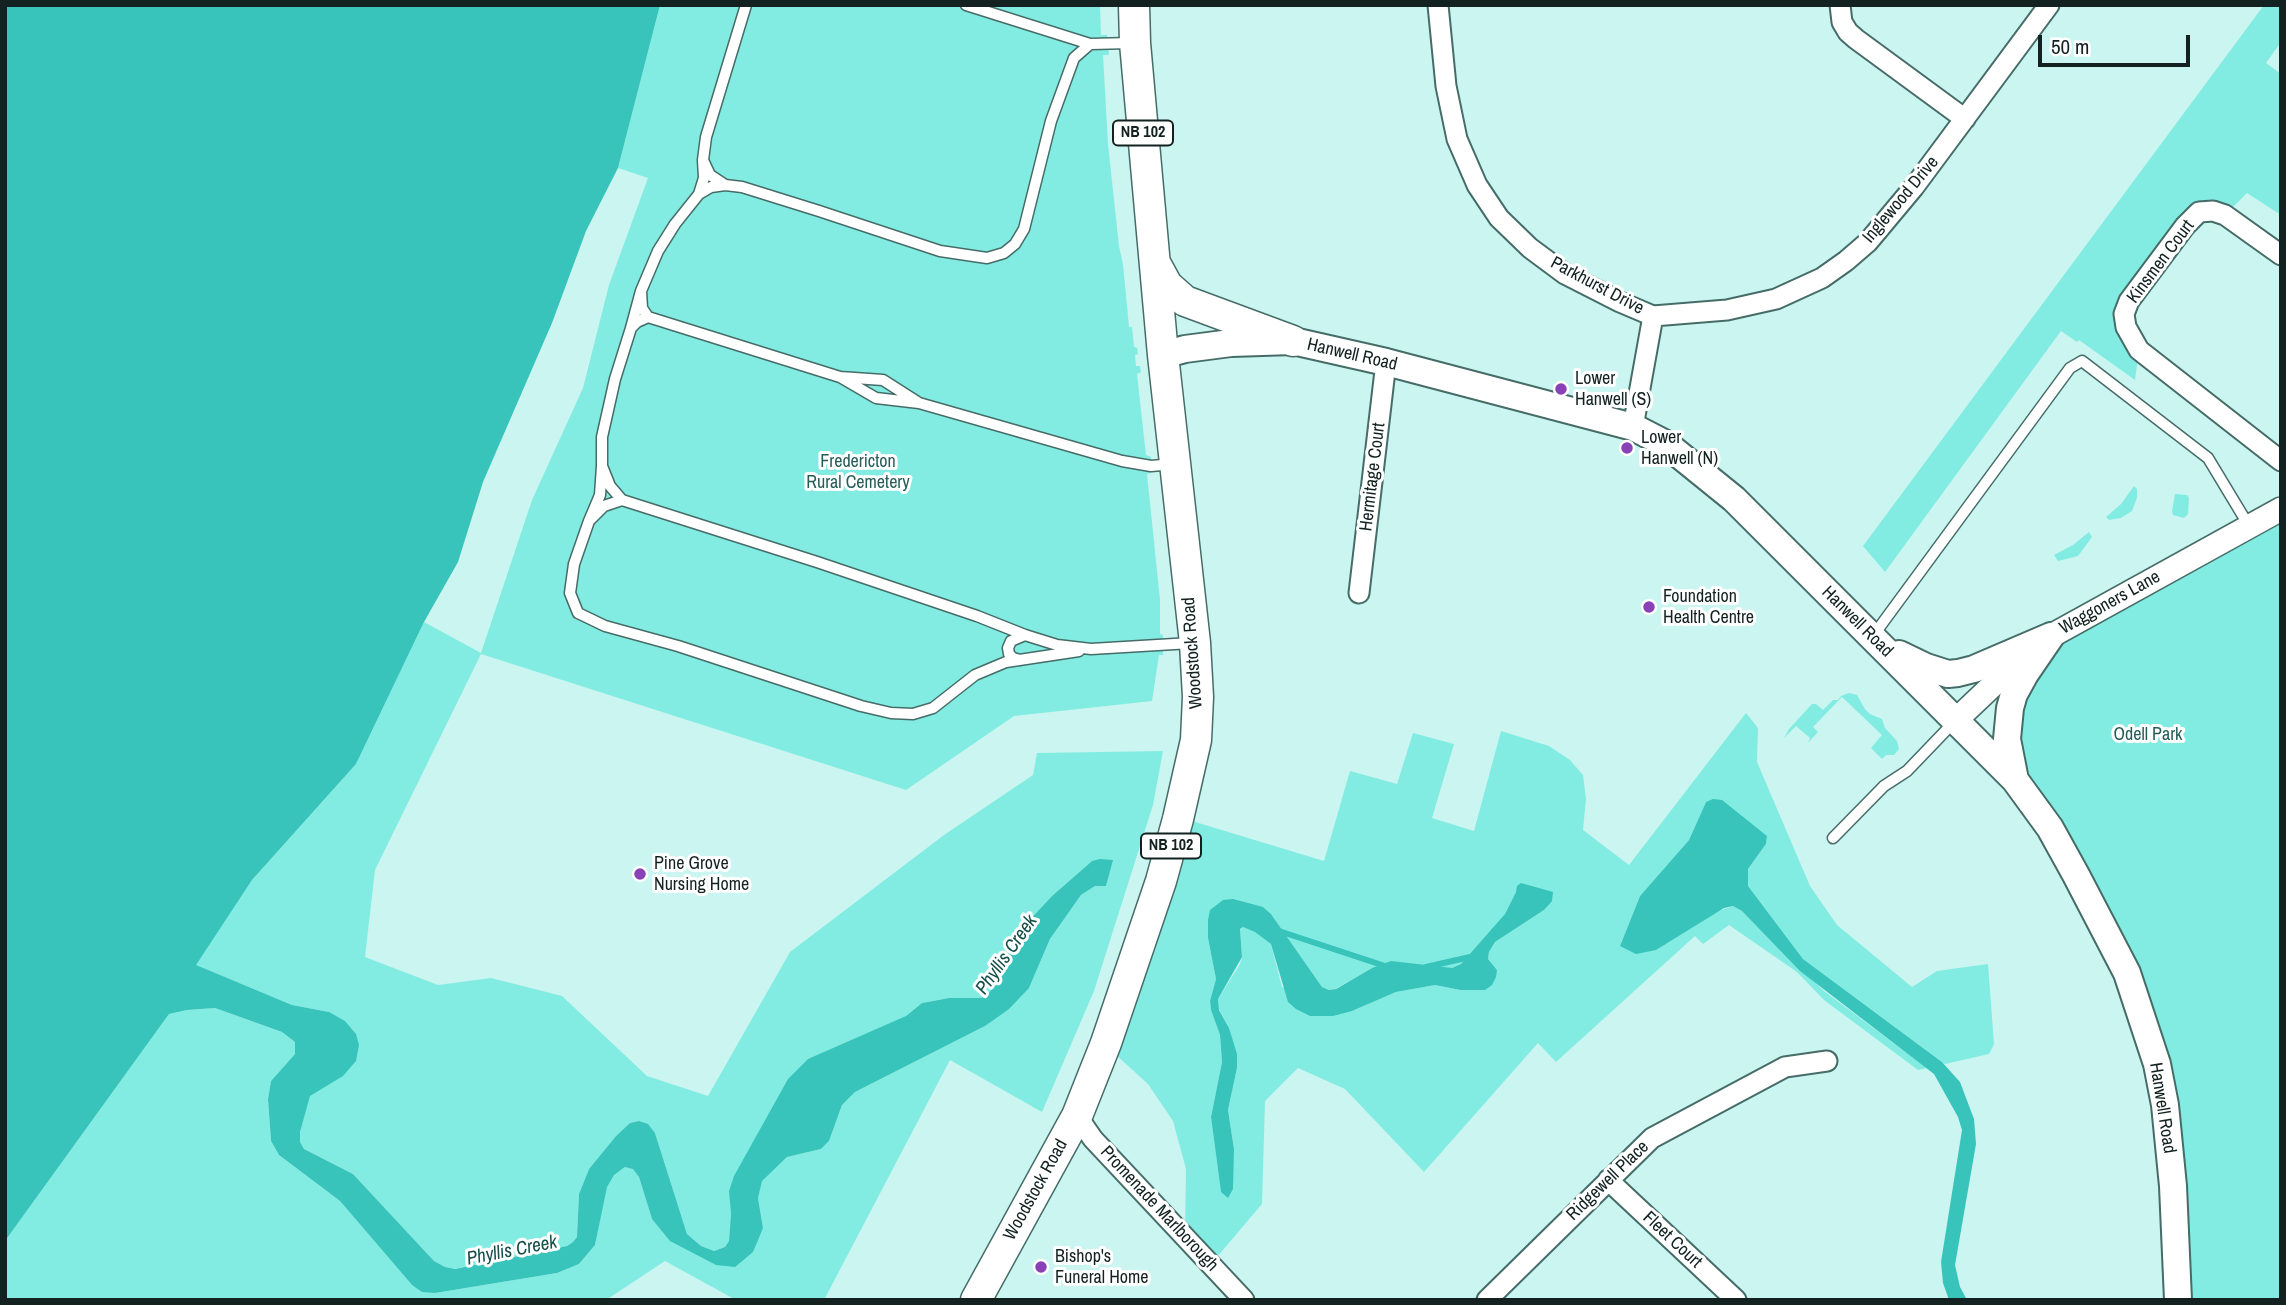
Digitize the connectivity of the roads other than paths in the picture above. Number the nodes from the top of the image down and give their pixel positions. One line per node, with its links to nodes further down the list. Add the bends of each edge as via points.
1 (746, 5): 12 (lane)
2 (967, 5): 7 (lane)
3 (1134, 5): 8 (main road, Woodstock Road / NB 102)
4 (1438, 5): 18 (street, Parkhurst Drive, via 1457,139 1477,185 1499,218 1565,274)
5 (1840, 5): 11 (street, via 1848,32)
6 (2049, 5): 11 (street, Inglewood Drive)
7 (1071, 38): 9 (lane); 10 (lane, via 1076,47)
8 (1135, 43): 9 (lane); 16 (main road, Woodstock Road / NB 102)
9 (1090, 44): 10 (lane)
10 (1074, 58): 13 (lane, via 1051,121 1024,229 1003,253 987,258 940,251)
11 (1965, 119): 18 (street, Inglewood Drive, via 1876,233 1822,278 1776,299 1727,310)
12 (703, 160): 13 (lane, via 710,176); 14 (lane)
13 (725, 185): 14 (lane)
14 (699, 194): 17 (lane, via 658,251)
15 (2281, 255): 27 (street, Kinsmen Court, via 2225,215 2199,212 2129,301 2124,314 2140,350)
16 (1154, 261): 21 (main road, via 1167,285 1185,301); 22 (main road, Woodstock Road / NB 102)
17 (641, 291): 19 (lane); 20 (lane)
18 (1653, 316): 26 (street, Parkhurst Drive)
19 (648, 317): 20 (lane); 24 (lane)
20 (631, 328): 29 (lane, via 602,437)
21 (1293, 341): 22 (main road, Hanwell Road, via 1231,343); 23 (main road, Hanwell Road)
22 (1163, 355): 28 (main road, Woodstock Road / NB 102)
23 (1386, 362): 26 (main road, Hanwell Road); 34 (street, Hermitage Court)
24 (839, 377): 25 (lane, via 876,398); 25 (lane, via 883,380)
25 (919, 403): 28 (lane, via 1122,461)
26 (1633, 427): 37 (main road, Hanwell Road, via 1666,444 1734,499)
27 (2281, 461)
28 (1174, 464): 38 (main road, Woodstock Road / NB 102)
29 (602, 466): 30 (lane); 32 (lane, via 600,495)
30 (622, 500): 32 (lane, via 604,506); 35 (lane)
31 (2281, 509): 33 (street, Waggoners Lane)
32 (589, 521): 40 (lane, via 573,564 570,593 578,613 605,626 891,713 933,708 975,675)
33 (2249, 526): 36 (street, Waggoners Lane); 37 (lane, via 2208,458 2082,361 2070,368)
34 (1359, 593)
35 (1025, 635): 39 (lane); 40 (lane, via 1011,640 1008,648 1013,658)
36 (2051, 636): 37 (main road, via 1973,669 1948,674); 41 (street, Waggoners Lane); 42 (main road, via 2025,674 2010,708 2007,739)
37 (1877, 641): 41 (main road, Hanwell Road)
38 (1195, 643): 39 (lane); 45 (main road, Woodstock Road / NB 102, via 1196,740 1178,819 1135,958)
39 (1091, 649): 40 (lane)
40 (1021, 660)
41 (1955, 721): 42 (main road, Hanwell Road); 43 (lane, via 1908,771 1884,786)
42 (2015, 780): 51 (main road, Hanwell Road, via 2050,828 2076,875 2127,974 2145,1024 2165,1105)
43 (1833, 838)
44 (1827, 1061): 46 (street, Ridgewell Place, via 1785,1067 1652,1138)
45 (1077, 1116): 47 (main road, Woodstock Road / NB 102); 48 (street, Promenade Marlborough, via 1093,1139)
46 (1608, 1180): 49 (street, Ridgewell Place); 50 (street, Fleet Court)
47 (976, 1300)
48 (1244, 1300)
49 (1487, 1300)
50 (1736, 1300)
51 (2178, 1300)

